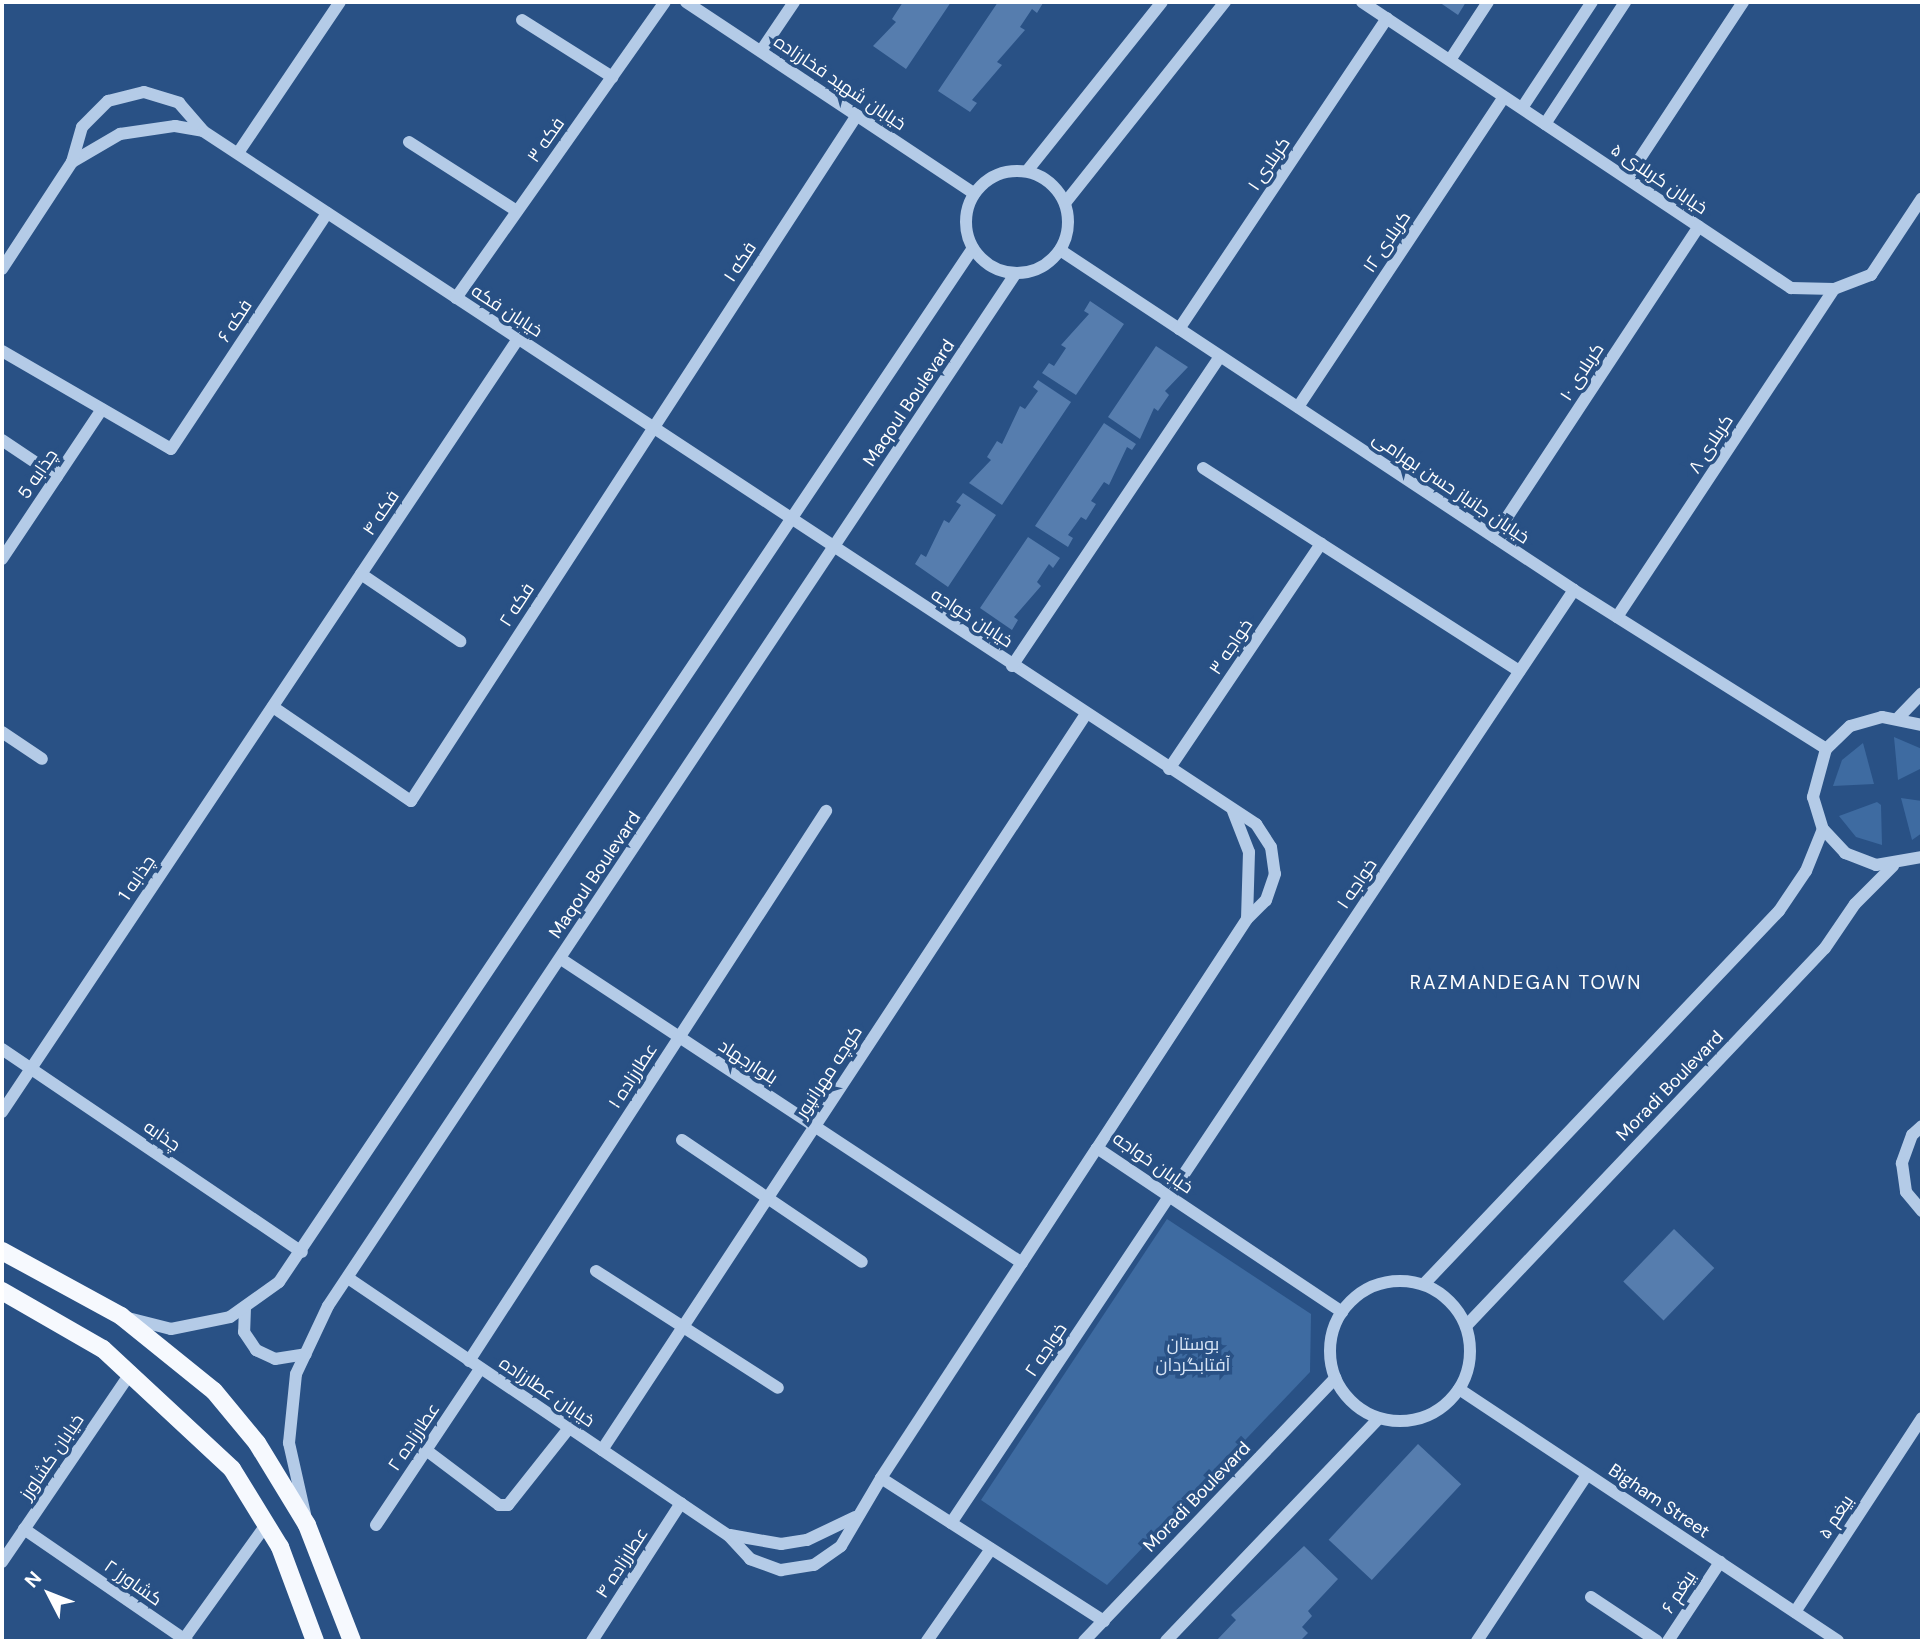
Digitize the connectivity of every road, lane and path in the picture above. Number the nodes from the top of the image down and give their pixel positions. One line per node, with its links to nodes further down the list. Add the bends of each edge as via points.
1 (340, 2): 23 (street)
2 (665, 2): 16 (street, فکه ۳)
3 (686, 2): 14 (street, خیابان شهید فخارزاده)
4 (793, 2): 14 (street)
5 (1162, 2): 25 (street)
6 (1225, 2): 29 (street)
7 (1362, 2): 12 (street, خیابان کربلای ۵)
8 (1488, 2): 15 (street)
9 (1592, 2): 18 (street)
10 (1625, 2): 20 (street)
11 (1743, 2): 26 (street)
12 (1387, 19): 15 (street, خیابان کربلای ۵); 39 (street, کربلای ۱)
13 (522, 20): 16 (street)
14 (761, 51): 19 (street, خیابان شهید فخارزاده)
15 (1450, 60): 17 (street, خیابان کربلای ۵)
16 (612, 77): 30 (street, فکه ۳)
17 (1504, 97): 18 (street, خیابان کربلای ۵); 43 (street, کربلای ۱۲)
18 (1522, 108): 20 (street, خیابان کربلای ۵)
19 (857, 115): 27 (street, خیابان شهید فخارزاده); 45 (street, فکه ۱)
20 (1545, 124): 26 (street, خیابان کربلای ۵)
21 (203, 131): 23 (street, خیابان فکه); 24 (street, via 161,127 120,134); 24 (street, via 178,103 144,92 108,101 82,127)
22 (409, 142): 30 (street)
23 (238, 153): 31 (street, خیابان فکه)
24 (72, 162): 35 (street)
25 (1027, 171): 27 (street, via 998,174); 29 (street, via 1050,182)
26 (1627, 178): 32 (street, خیابان کربلای ۵)
27 (974, 193): 33 (street, via 967,220)
28 (1922, 198): 37 (street, خیابان کربلای ۵, via 1871,275)
29 (1065, 203): 34 (street, via 1069,218)
30 (517, 211): 38 (street, فکه ۳)
31 (327, 213): 38 (street, خیابان فکه); 44 (street, فکه ۶, via 171,449)
32 (1699, 226): 37 (street, خیابان کربلای ۵, via 1791,288); 50 (street, کربلای ۱۰)
33 (973, 248): 36 (street, via 991,266); 49 (street, Maqoul Boulevard)
34 (1060, 250): 36 (street, via 1041,266); 39 (street, خیابان جانباز حسن بهرامی)
35 (2, 269)
36 (1016, 273): 52 (street, Maqoul Boulevard)
37 (1834, 289): 56 (street, کربلای ۸)
38 (456, 298): 40 (street, خیابان فکه)
39 (1179, 329): 42 (street, خیابان جانباز حسن بهرامی)
40 (518, 339): 45 (street, خیابان فکه); 54 (street, فکه ۴)
41 (2, 351): 44 (street)
42 (1220, 356): 43 (street, خیابان جانباز حسن بهرامی); 58 (street)
43 (1298, 407): 50 (street, خیابان جانباز حسن بهرامی)
44 (102, 409): 48 (street, چذابه 5)
45 (653, 428): 49 (street, خیابان فکه); 61 (street, فکه ۲, via 411,801)
46 (2, 440): 48 (street)
47 (1203, 468): 51 (street)
48 (57, 477): 53 (street, چذابه 5)
49 (792, 520): 52 (street, خیابان خواجه); 88 (street, Maqoul Boulevard)
50 (1494, 537): 55 (street, خیابان جانباز حسن بهرامی)
51 (1321, 544): 59 (street); 68 (street, خواجه ۳)
52 (833, 548): 58 (street, خیابان خواجه); 75 (street, Maqoul Boulevard)
53 (2, 559)
54 (361, 574): 57 (street); 61 (street, فکه ۴)
55 (1574, 590): 56 (street, خیابان جانباز حسن بهرامی); 59 (street, خواجه ۱)
56 (1617, 618): 66 (street, خیابان جانباز حسن بهرامی)
57 (460, 641)
58 (1012, 666): 62 (street, خیابان خواجه)
59 (1520, 671): 84 (street, خواجه ۱)
60 (1922, 693): 63 (street)
61 (273, 707): 78 (street, چذابه 1)
62 (1086, 714): 68 (street, خیابان خواجه); 80 (street, کوچه مهرانپور)
63 (1899, 717): 64 (street); 66 (street, via 1866,719)
64 (1922, 725)
65 (2, 732): 67 (street)
66 (1826, 749): 71 (street, via 1814,780)
67 (41, 759)
68 (1169, 769): 70 (street, خیابان خواجه)
69 (826, 811): 76 (street, عطارزاده ۱)
70 (1233, 811): 74 (street, via 1250,852); 74 (street, خیابان خواجه, via 1256,824 1271,847 1275,874 1266,900)
71 (1823, 829): 73 (street, via 1852,857); 93 (street, via 1806,871 1779,911)
72 (1922, 857): 73 (street)
73 (1893, 866): 98 (street, Moradi Boulevard, via 1854,904 1825,948)
74 (1247, 919): 83 (street, خیابان خواجه)
75 (561, 959): 76 (street, بلوارجهاد); 92 (street, Maqoul Boulevard)
76 (679, 1037): 80 (street, بلوارجهاد); 101 (street, عطارزاده ۱)
77 (2, 1049): 78 (street, چذابه)
78 (31, 1068): 79 (street, چذابه 1); 88 (street, چذابه)
79 (2, 1112)
80 (815, 1126): 85 (street, کوچه مهرانپور); 90 (street, بلوارجهاد)
81 (1922, 1126): 86 (street, via 1912,1135 1902,1163 1906,1192)
82 (682, 1140): 85 (street)
83 (1097, 1149): 84 (street, خیابان خواجه); 90 (street, خیابان عطارزاده)
84 (1169, 1196): 96 (street, خیابان خواجه); 116 (street, خواجه ۲)
85 (767, 1198): 89 (street); 99 (street, کوچه مهرانپور)
86 (1922, 1211)
87 (2, 1251): 97 (main road)
88 (302, 1252): 95 (street, Maqoul Boulevard, via 279,1282)
89 (862, 1262)
90 (1022, 1263): 113 (street, خیابان عطارزاده)
91 (596, 1270): 99 (street)
92 (348, 1278): 100 (street, Maqoul Boulevard); 101 (street, خیابان عطارزاده)
93 (1424, 1284): 96 (street, via 1406,1281 1370,1288); 98 (street, via 1449,1301)
94 (2, 1291): 103 (main road, via 54,1317)
95 (244, 1307): 97 (street, Maqoul Boulevard, via 230,1317 171,1329); 100 (street, via 244,1332 257,1350 275,1359)
96 (1342, 1311): 104 (street, via 1331,1344)
97 (121, 1316): 118 (main road, via 214,1391 257,1443)
98 (1466, 1326): 106 (street, via 1470,1358)
99 (683, 1327): 105 (street); 111 (street, کوچه مهرانپور)
100 (306, 1354): 118 (street, Maqoul Boulevard, via 296,1374 289,1443)
101 (469, 1361): 102 (street, خیابان عطارزاده)
102 (480, 1369): 109 (street, خیابان عطارزاده); 110 (street, عطارزاده ۲)
103 (131, 1372): 117 (main road, via 232,1469); 120 (street, خیابان کشاورز)
104 (1335, 1378): 107 (street, via 1346,1395); 127 (street, Moradi Boulevard)
105 (778, 1388)
106 (1459, 1389): 107 (street, via 1432,1414 1415,1420); 112 (street, Bigham Street)
107 (1379, 1418): 134 (street)
108 (1922, 1418): 126 (street, بیغم ۵)
109 (569, 1428): 110 (street, via 508,1505 499,1505); 111 (street, خیابان عطارزاده)
110 (426, 1450): 119 (street, عطارزاده ۲)
111 (602, 1450): 114 (street, خیابان عطارزاده)
112 (1587, 1475): 124 (street, Bigham Street); 135 (street)
113 (881, 1478): 115 (street, خیابان عطارزاده); 116 (street)
114 (681, 1503): 121 (street, خیابان عطارزاده); 131 (street, عطارزاده ۴)
115 (855, 1517): 121 (street, خیابان عطارزاده, via 832,1531 794,1542 754,1542); 121 (street, خیابان عطارزاده, via 841,1546 814,1565 792,1569 750,1559)
116 (951, 1523): 122 (street)
117 (266, 1525): 128 (street); 129 (main road, via 280,1547)
118 (307, 1525): 130 (main road)
119 (376, 1525)
120 (24, 1529): 123 (street, خیابان کشاورز); 128 (street, کشاورز ۲)
121 (728, 1535)
122 (991, 1549): 127 (street); 132 (street)
123 (2, 1562)
124 (1720, 1562): 126 (street, Bigham Street); 137 (street, بیغم ۶)
125 (1591, 1597): 136 (street)
126 (1795, 1612): 138 (street, Bigham Street)
127 (1104, 1621): 133 (street, Moradi Boulevard)
128 (185, 1640)
129 (315, 1641)
130 (352, 1641)
131 (592, 1641)
132 (927, 1641)
133 (1084, 1641)
134 (1166, 1641)
135 (1477, 1641)
136 (1657, 1641)
137 (1668, 1641)
138 (1838, 1641)

